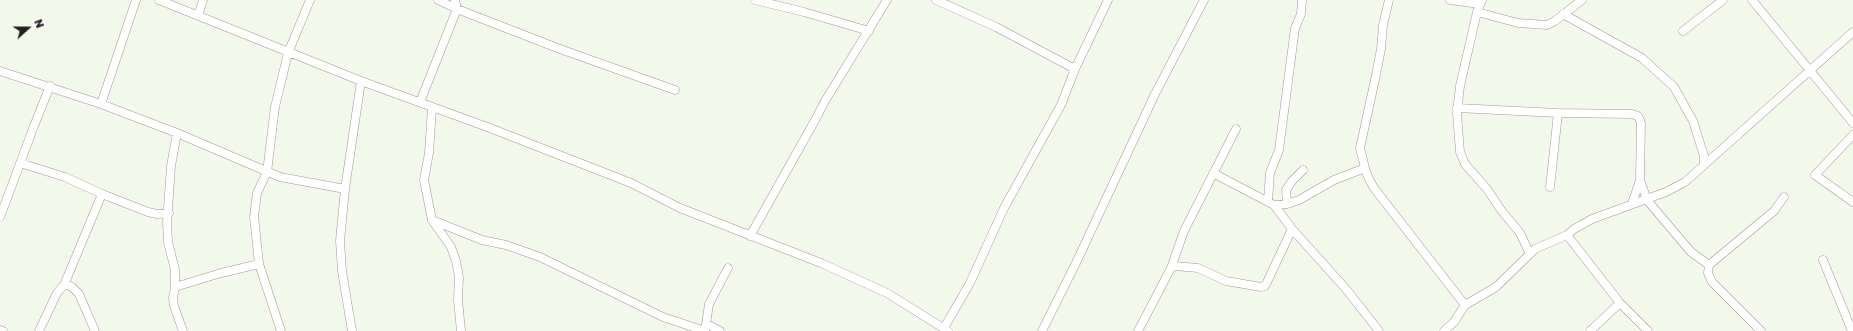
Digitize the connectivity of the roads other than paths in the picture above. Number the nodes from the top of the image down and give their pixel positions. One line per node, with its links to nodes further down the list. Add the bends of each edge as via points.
1 (136, 0): 34 (street)
2 (159, 0): 22 (street)
3 (203, 0): 22 (street)
4 (310, 0): 26 (street)
5 (438, 0): 19 (street)
6 (455, 0): 19 (street)
7 (756, 0): 23 (street)
8 (887, 0): 23 (street)
9 (936, 0): 28 (street, via 996,27)
10 (1108, 0): 28 (street)
11 (1204, 0): 86 (street, via 1155,94)
12 (1302, 0): 55 (street, via 1295,28 1279,150 1270,173)
13 (1389, 0): 44 (street, via 1360,148)
14 (1450, 0): 18 (street)
15 (1582, 0): 21 (street)
16 (1723, 0): 24 (street)
17 (1752, 0): 27 (street)
18 (1481, 2): 20 (street)
19 (457, 9): 32 (street); 33 (street)
20 (1477, 12): 21 (street, via 1539,26 1547,25); 36 (street)
21 (1563, 14): 43 (street, via 1642,58 1674,87 1693,122 1704,156)
22 (198, 16): 26 (street)
23 (869, 31): 63 (street, via 825,101)
24 (1683, 31)
25 (1853, 32): 27 (street)
26 (288, 53): 30 (street); 46 (street, via 275,107)
27 (1810, 69): 38 (street); 43 (street)
28 (1075, 70): 77 (street, via 1061,105 1004,208)
29 (0, 71): 31 (street)
30 (361, 81): 33 (street); 50 (street)
31 (50, 86): 34 (street); 42 (street)
32 (675, 90)
33 (420, 102): 35 (street)
34 (101, 104): 40 (street)
35 (432, 108): 60 (street, via 424,180); 63 (street, via 632,183 680,208)
36 (1457, 108): 37 (street); 64 (street, via 1458,140 1465,164 1520,233)
37 (1558, 113): 48 (street, via 1638,116 1641,123); 49 (street)
38 (1853, 123)
39 (1236, 129): 47 (street)
40 (177, 133): 46 (street); 58 (street, via 171,166)
41 (1853, 135): 54 (street, via 1814,175)
42 (20, 163): 51 (street, via 65,177); 59 (street)
43 (1704, 165): 53 (street, via 1677,187)
44 (1365, 168): 56 (street, via 1334,180 1311,195); 73 (street, via 1374,188)
45 (1303, 170): 56 (street, via 1286,190)
46 (266, 172): 50 (street); 66 (street, via 257,193 254,216)
47 (1213, 173): 55 (street); 69 (street, via 1184,231)
48 (1640, 180): 53 (street); 57 (street)
49 (1550, 187)
50 (344, 189): 83 (street, via 340,241)
51 (102, 194): 58 (street, via 148,212); 70 (street)
52 (1784, 197): 67 (street, via 1774,211)
53 (1647, 200): 57 (street); 67 (street, via 1691,252)
54 (1853, 202)
55 (1271, 203): 56 (street); 61 (street)
56 (1287, 204)
57 (1632, 204): 62 (street, via 1592,219)
58 (169, 213): 71 (street, via 168,242 175,270)
59 (0, 217)
60 (432, 220): 74 (street, via 482,240 540,257 663,317); 76 (street, via 451,247 456,261)
61 (1292, 229): 69 (street, via 1265,286 1226,281 1194,267); 88 (street, via 1346,289)
62 (1567, 235): 64 (street, via 1535,249); 72 (street)
63 (750, 236): 77 (street, via 821,263 888,293)
64 (1530, 254): 73 (street, via 1496,287)
65 (1823, 260): 93 (street)
66 (259, 264): 71 (street, via 221,272); 82 (street)
67 (1709, 265): 92 (street, via 1708,273 1712,282)
68 (728, 268): 74 (street, via 709,304)
69 (1171, 268): 87 (street)
70 (64, 285): 79 (street, via 57,293); 80 (street, via 72,287 80,294)
71 (175, 287): 81 (street, via 174,306)
72 (1620, 303): 90 (street); 91 (street)
73 (1465, 305): 89 (street, via 1454,322)
74 (706, 328): 85 (street)
75 (0, 330): 78 (street)
76 (461, 330): 84 (street)
77 (946, 330)
78 (3, 331)
79 (39, 331)
80 (95, 331)
81 (183, 331)
82 (281, 331)
83 (352, 331)
84 (469, 331)
85 (720, 331)
86 (1042, 331)
87 (1138, 331)
88 (1379, 331)
89 (1444, 331)
90 (1590, 331)
91 (1648, 331)
92 (1762, 331)
93 (1852, 331)

